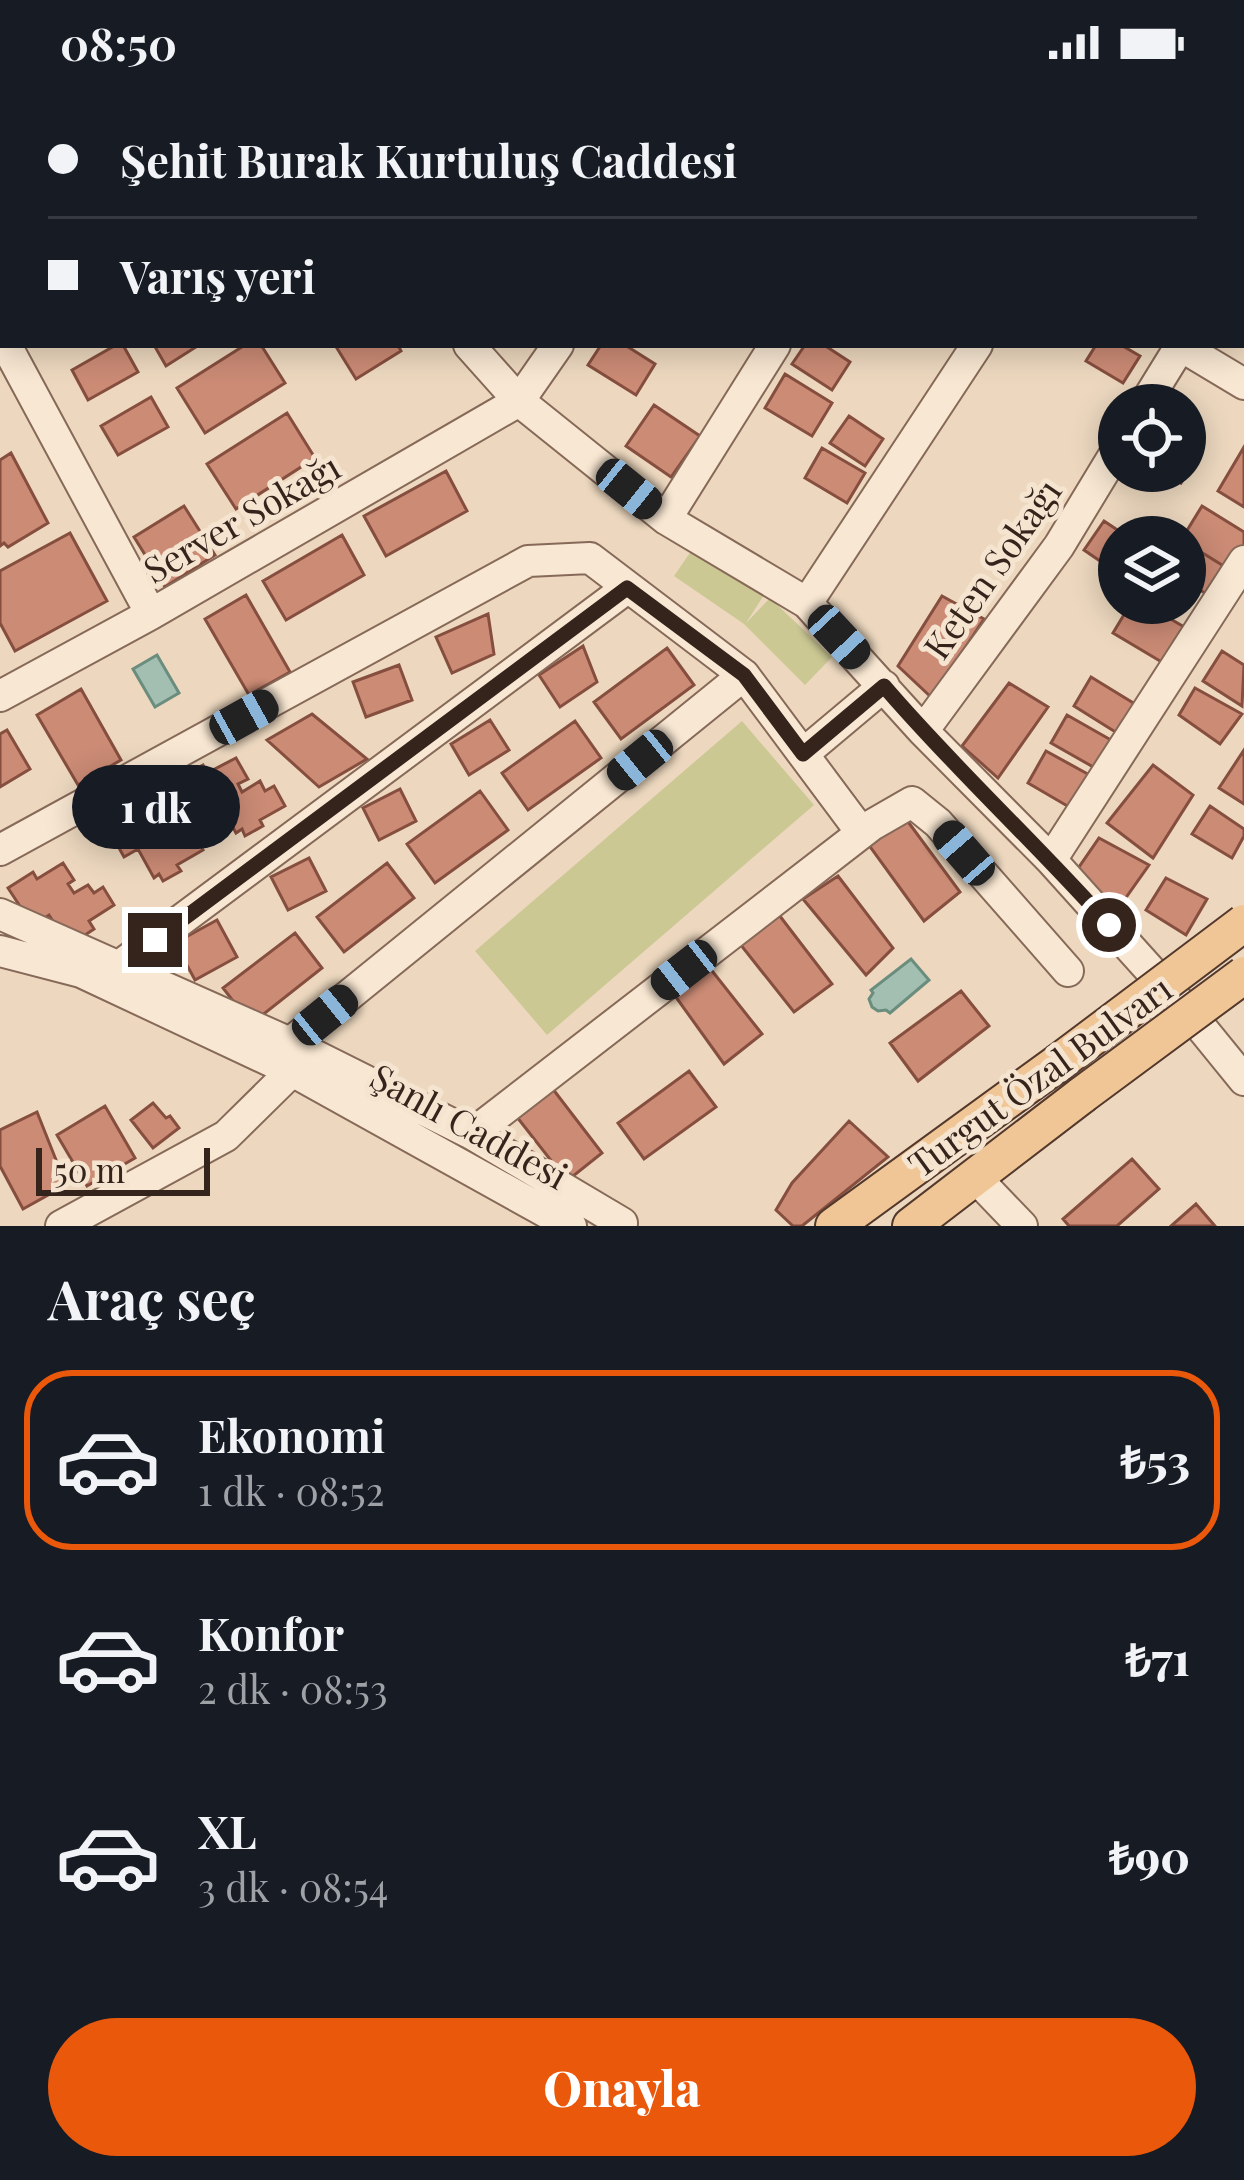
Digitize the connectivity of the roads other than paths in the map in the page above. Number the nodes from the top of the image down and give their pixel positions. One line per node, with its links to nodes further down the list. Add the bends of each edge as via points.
1 (7, 348): 16 (street)
2 (472, 348): 10 (street)
3 (556, 348): 10 (street)
4 (773, 348): 12 (street)
5 (975, 348): 15 (street)
6 (1178, 348): 8 (street)
7 (1185, 348): 9 (street)
8 (1157, 384)
9 (1244, 384)
10 (519, 401): 12 (street); 16 (street, Server Sokağı)
11 (1098, 481): 20 (street, Keten Sokağı)
12 (666, 519): 15 (street)
13 (1244, 561): 24 (street)
14 (627, 588): 17 (street); 23 (street, via 590,558 528,561); 28 (street)
15 (807, 603): 18 (street)
16 (151, 614): 19 (street, Server Sokağı)
17 (744, 675): 21 (street); 31 (street)
18 (876, 694): 20 (street); 21 (street)
19 (0, 696)
20 (923, 731): 24 (street)
21 (803, 754): 22 (street)
22 (861, 832): 29 (street, via 912,802); 33 (street)
23 (0, 850)
24 (1051, 860): 32 (street)
25 (0, 914): 28 (street)
26 (1244, 923): 38 (main road, Turgut Özal Bulvarı, bridge)
27 (0, 951): 31 (street, Şanlı Caddesi, via 81,972)
28 (118, 967): 31 (street)
29 (1068, 970)
30 (1244, 975): 34 (main road, Turgut Özal Bulvarı, bridge)
31 (291, 1057): 33 (street); 36 (street, via 226,1136); 37 (street, Şanlı Caddesi)
32 (1244, 1080)
33 (472, 1134): 35 (street)
34 (976, 1178): 39 (main road, Turgut Özal Bulvarı); 40 (street)
35 (622, 1223)
36 (61, 1226)
37 (571, 1226)
38 (834, 1226)
39 (911, 1226)
40 (1022, 1226)

